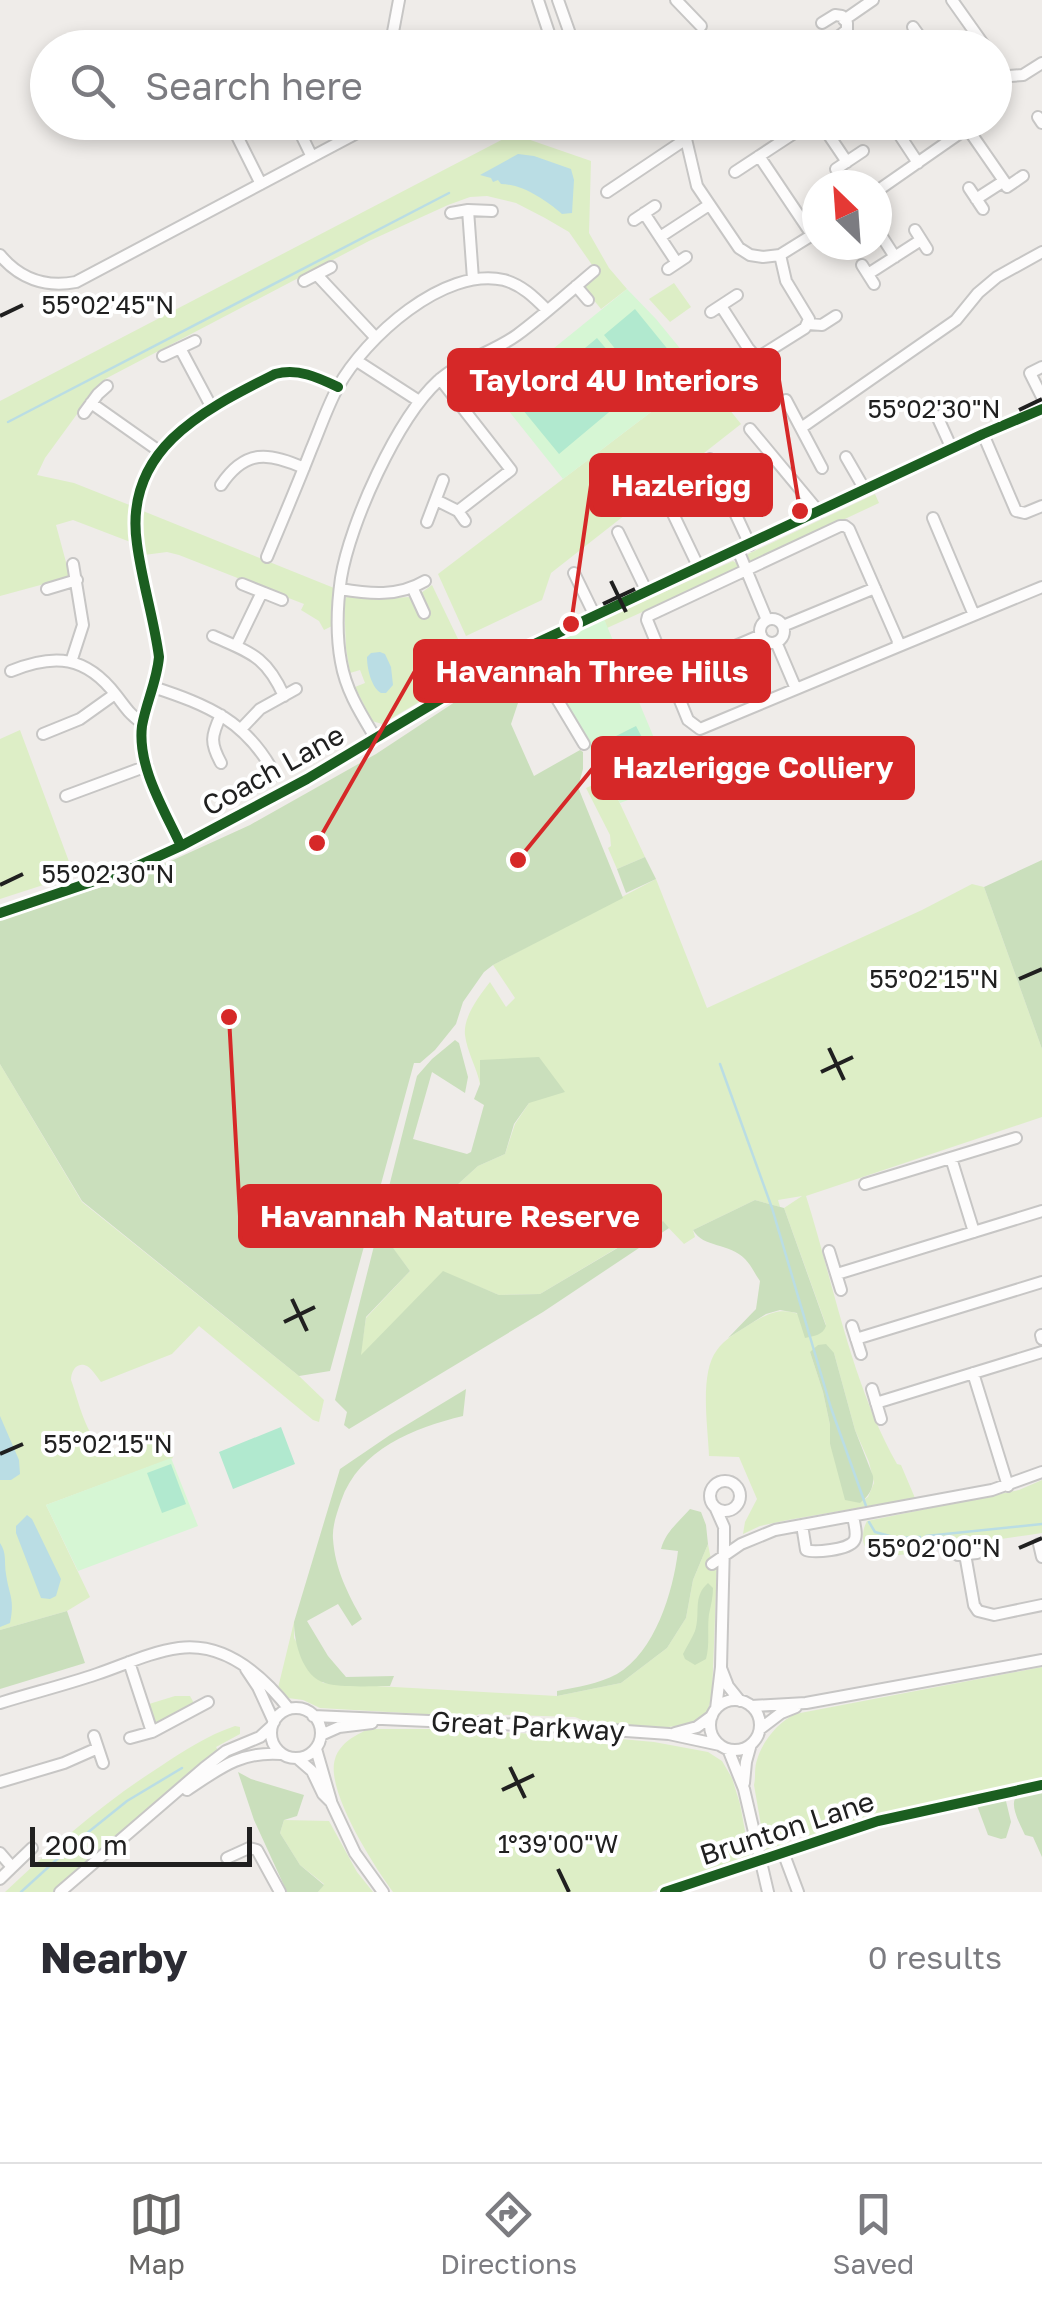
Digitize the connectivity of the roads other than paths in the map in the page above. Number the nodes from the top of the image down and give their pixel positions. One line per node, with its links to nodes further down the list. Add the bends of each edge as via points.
1 (399, 0): 11 (street)
2 (538, 0): 12 (street)
3 (558, 0): 13 (street)
4 (676, 0): 9 (street, via 695,11)
5 (873, 0): 7 (street)
6 (952, 0): 16 (street)
7 (844, 20): 8 (street, via 835,15); 14 (street)
8 (822, 23)
9 (701, 26)
10 (913, 27): 15 (street)
11 (393, 30)
12 (548, 30)
13 (569, 30)
14 (847, 30)
15 (915, 30)
16 (973, 30)
17 (1042, 63): 18 (street)
18 (1012, 74)
19 (239, 140): 39 (street)
20 (304, 140): 30 (street)
21 (343, 140): 30 (street)
22 (684, 140): 40 (street)
23 (686, 140): 43 (street)
24 (784, 140): 31 (street)
25 (832, 140): 32 (street)
26 (902, 140): 33 (street)
27 (952, 140): 33 (street)
28 (980, 140): 38 (street)
29 (863, 152): 32 (street)
30 (312, 156): 39 (street)
31 (759, 156): 35 (street); 47 (street)
32 (847, 162): 34 (street)
33 (918, 163): 37 (street)
34 (836, 169)
35 (735, 172)
36 (1023, 176): 38 (street, via 1008,186)
37 (892, 181)
38 (1004, 181): 41 (street, via 980,204)
39 (261, 184): 53 (street, via 76,282 32,280)
40 (609, 186)
41 (969, 188)
42 (655, 206): 48 (street, via 639,216)
43 (709, 206): 48 (street); 54 (street, via 739,248 750,255)
44 (468, 210): 45 (street); 46 (street); 61 (street)
45 (492, 211)
46 (451, 214)
47 (802, 217)
48 (660, 237): 56 (street)
49 (921, 240): 55 (street)
50 (802, 241): 54 (street)
51 (1042, 252): 86 (street, via 997,277 956,320)
52 (892, 253): 55 (street)
53 (0, 254)
54 (780, 255): 68 (street)
55 (894, 256): 59 (street)
56 (677, 263)
57 (330, 267): 60 (street)
58 (594, 271): 63 (street)
59 (868, 274)
60 (317, 275): 62 (street); 69 (street)
61 (474, 279): 66 (street, via 509,282); 69 (street, via 432,295)
62 (304, 281)
63 (576, 286): 65 (street); 66 (street)
64 (737, 295): 68 (street, via 716,309 755,362)
65 (588, 300)
66 (547, 310): 75 (street)
67 (836, 316): 68 (street)
68 (808, 324)
69 (376, 338): 73 (street)
70 (194, 341): 71 (street)
71 (180, 348): 72 (street); 82 (street)
72 (163, 356)
73 (357, 361): 77 (street); 80 (street)
74 (1042, 367): 78 (street, via 1030,373)
75 (440, 379): 80 (street); 99 (street, via 511,470 461,516)
76 (107, 386): 81 (street)
77 (338, 386): 82 (street, via 285,372); 93 (street)
78 (1042, 397)
79 (786, 400): 86 (street)
80 (418, 401): 119 (street, via 380,469)
81 (91, 403): 84 (street); 90 (street)
82 (212, 408): 90 (street)
83 (1042, 409): 88 (street, Coach Lane)
84 (84, 413)
85 (937, 416): 89 (street)
86 (801, 428): 94 (street)
87 (750, 429): 101 (street)
88 (983, 434): 89 (street, Coach Lane); 100 (street, via 1016,511)
89 (952, 449): 97 (street, Coach Lane)
90 (159, 451): 137 (street, via 142,486 135,524 159,657)
91 (846, 457): 97 (street)
92 (710, 459): 105 (street)
93 (304, 468): 96 (street, via 256,457); 107 (street)
94 (822, 468)
95 (444, 480): 99 (street)
96 (222, 486)
97 (865, 490): 101 (street, Coach Lane)
98 (664, 495): 109 (street)
99 (436, 500): 103 (street)
100 (1042, 506)
101 (819, 512): 105 (street, Coach Lane)
102 (934, 518): 124 (street)
103 (427, 522)
104 (618, 532): 121 (street)
105 (750, 544): 106 (street, Coach Lane)
106 (738, 550): 109 (street, Coach Lane); 110 (street)
107 (268, 557)
108 (73, 564): 112 (street)
109 (699, 568): 121 (street, Coach Lane)
110 (746, 570): 117 (street, via 845,526); 126 (street); 136 (street, via 650,614)
111 (574, 572): 125 (street)
112 (77, 580): 118 (street); 134 (street, via 83,625)
113 (425, 581): 116 (street)
114 (242, 584): 120 (street)
115 (1042, 586): 124 (street)
116 (413, 588): 119 (street, via 389,594); 123 (street)
117 (875, 588): 127 (street); 132 (street)
118 (47, 589)
119 (340, 589): 148 (street, via 342,666)
120 (262, 592): 122 (street); 133 (street)
121 (647, 592): 125 (street, Coach Lane)
122 (282, 600)
123 (424, 613)
124 (974, 615): 132 (street)
125 (595, 616): 130 (street, Coach Lane)
126 (767, 620): 127 (street); 128 (street)
127 (783, 626): 131 (street)
128 (761, 635): 131 (street); 136 (street)
129 (213, 636): 133 (street)
130 (544, 640): 148 (street, Coach Lane); 149 (street, via 552,661 548,684)
131 (776, 642): 139 (street)
132 (897, 644): 139 (street)
133 (236, 646): 141 (street, via 266,663)
134 (72, 662): 135 (street, via 48,660); 140 (street, via 97,674)
135 (12, 671)
136 (670, 674): 139 (street, via 692,725 700,729)
137 (153, 687): 143 (street); 144 (street)
138 (296, 689): 141 (street)
139 (796, 689)
140 (115, 694): 144 (street); 145 (street)
141 (284, 696): 146 (street)
142 (60, 709): 145 (street)
143 (222, 715): 146 (street); 150 (street, via 212,746)
144 (143, 723): 151 (street)
145 (66, 725): 147 (street)
146 (241, 729): 152 (street)
147 (43, 734)
148 (376, 739): 154 (street, Coach Lane)
149 (584, 744)
150 (222, 763)
151 (147, 766): 153 (street); 154 (street)
152 (275, 775)
153 (66, 796)
154 (181, 846): 155 (street, Coach Lane)
155 (0, 912)
156 (1016, 1138): 157 (street)
157 (951, 1158): 158 (street); 160 (street)
158 (865, 1184)
159 (1042, 1211): 160 (street)
160 (974, 1232): 162 (street)
161 (829, 1251): 162 (street)
162 (836, 1274): 164 (street)
163 (1042, 1282): 166 (street)
164 (841, 1290)
165 (852, 1326): 166 (street)
166 (856, 1339): 168 (street)
167 (1042, 1352): 169 (street)
168 (861, 1354)
169 (973, 1373): 171 (street); 174 (street)
170 (872, 1389): 171 (street)
171 (876, 1403): 172 (street)
172 (881, 1419)
173 (1042, 1472): 174 (street)
174 (1008, 1486): 177 (street)
175 (734, 1508): 176 (street); 176 (street, via 738,1490 720,1481 710,1491); 179 (street)
176 (716, 1509): 179 (street)
177 (853, 1516): 178 (street); 178 (street, via 851,1544 815,1552 806,1550)
178 (802, 1524): 182 (street, via 759,1536)
179 (724, 1527): 182 (street)
180 (1038, 1544): 183 (street)
181 (967, 1554): 185 (street, via 978,1611 994,1615)
182 (723, 1556): 184 (street); 188 (street)
183 (1042, 1557)
184 (712, 1564)
185 (1042, 1605)
186 (1042, 1660): 192 (street, Great Parkway)
187 (129, 1662): 189 (street, via 188,1647); 191 (street); 200 (street)
188 (721, 1667): 193 (street); 195 (street)
189 (246, 1668): 194 (street); 198 (street)
190 (208, 1702): 200 (street)
191 (0, 1703)
192 (806, 1703): 193 (street, Great Parkway); 199 (street, Great Parkway)
193 (746, 1704): 195 (street, Great Parkway, via 727,1702); 199 (street)
194 (289, 1709): 196 (street, Great Parkway); 198 (street)
195 (714, 1712): 201 (street, Great Parkway, via 698,1727); 205 (street, via 711,1731)
196 (314, 1716): 197 (street, Great Parkway); 202 (street)
197 (388, 1720): 201 (street, Great Parkway); 202 (street, Great Parkway)
198 (272, 1724): 207 (street, via 272,1742); 214 (street, via 260,1737 226,1751)
199 (760, 1729): 204 (street, Great Parkway)
200 (152, 1732): 203 (street)
201 (669, 1734): 205 (street, Great Parkway)
202 (321, 1735): 206 (street)
203 (130, 1738)
204 (751, 1744): 205 (street, Great Parkway); 212 (street)
205 (724, 1747): 212 (street)
206 (316, 1749): 208 (street); 213 (street)
207 (282, 1754): 208 (street); 214 (street, via 262,1752 227,1764)
208 (296, 1758): 213 (street)
209 (104, 1763): 210 (street, via 96,1742 64,1763)
210 (0, 1782)
211 (1042, 1785): 224 (street, Brunton Lane, via 878,1820 779,1854)
212 (744, 1789): 223 (street)
213 (331, 1802): 222 (street)
214 (143, 1820): 220 (street)
215 (32, 1848): 218 (street)
216 (0, 1854): 218 (street)
217 (227, 1858): 221 (street, via 258,1850)
218 (12, 1867): 219 (street)
219 (0, 1878)
220 (60, 1892)
221 (280, 1892)
222 (383, 1892)
223 (768, 1892)
224 (798, 1892)

